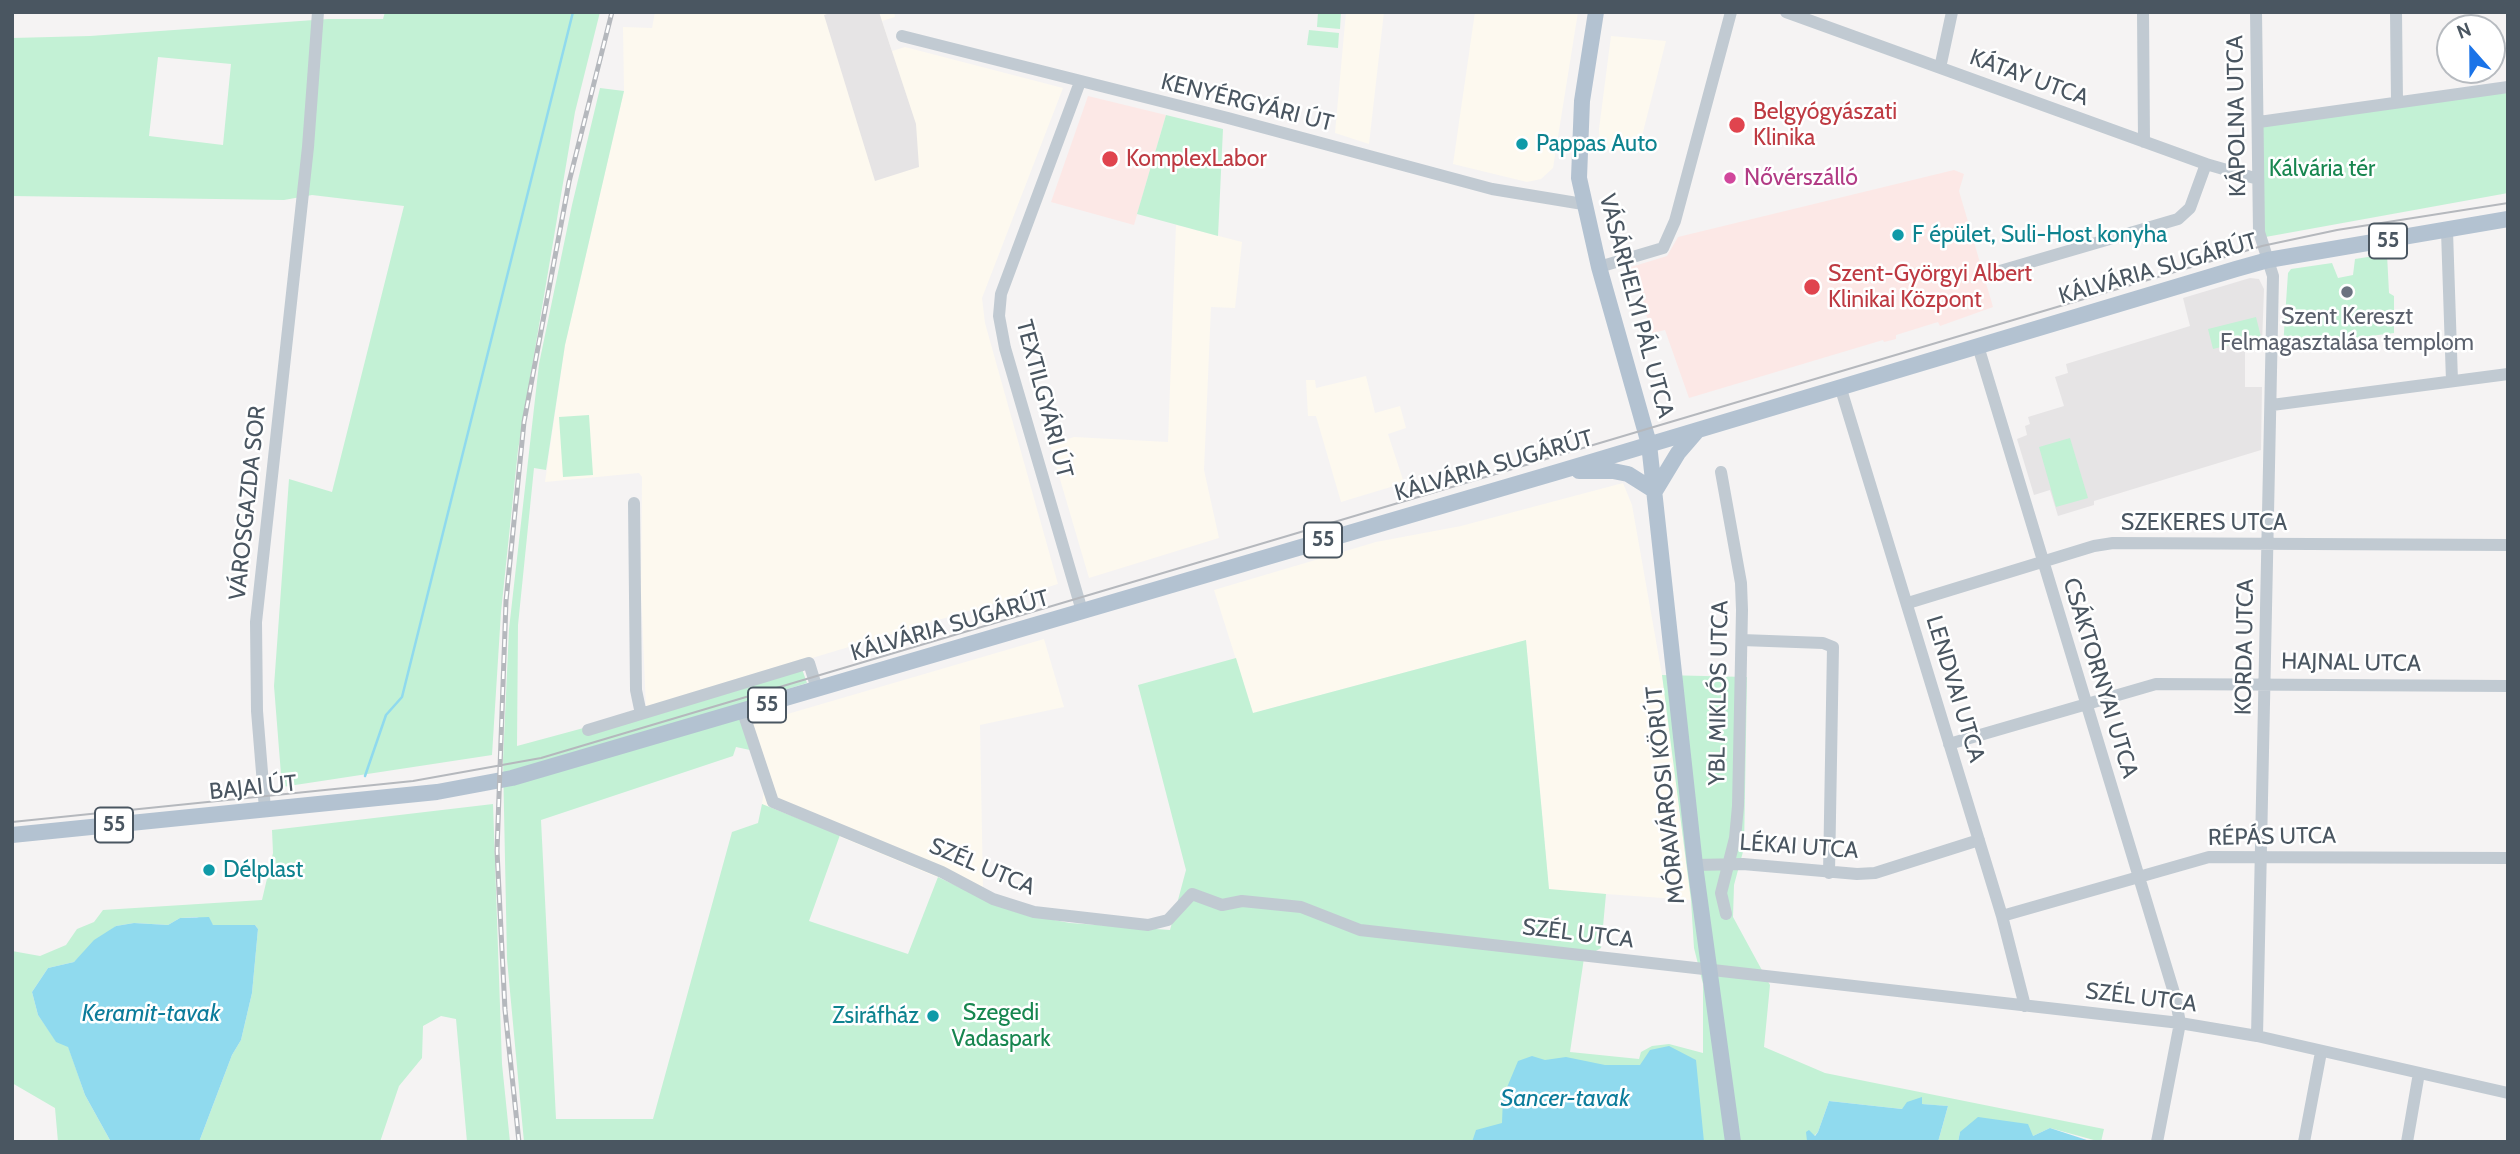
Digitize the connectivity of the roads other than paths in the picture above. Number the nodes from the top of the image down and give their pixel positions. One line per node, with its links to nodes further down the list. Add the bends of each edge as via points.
1 (318, 12): 50 (street, VÁROSGAZDA SOR, via 256,622)
2 (1596, 12): 18 (main road, VÁSÁRHELYI PÁL UTCA, via 1579,129)
3 (1731, 12): 22 (street, via 1675,221 1663,248)
4 (1786, 12): 10 (street, KÁTAY UTCA)
5 (1952, 12): 10 (street)
6 (2143, 12): 15 (street)
7 (2256, 12): 14 (street, KÁPOLNA UTCA)
8 (2396, 12): 13 (street)
9 (902, 36): 11 (street, KENYÉRGYÁRI ÚT)
10 (1940, 68): 15 (street, KÁTAY UTCA)
11 (1080, 82): 18 (street, KENYÉRGYÁRI ÚT, via 1492,189); 39 (street, TEXTILGYÁRI ÚT, via 1001,294 999,316)
12 (2508, 87): 13 (street)
13 (2397, 102): 14 (street)
14 (2259, 122): 17 (street, KÁPOLNA UTCA)
15 (2144, 142): 16 (street, KÁTAY UTCA)
16 (2206, 164): 17 (street, KÁTAY UTCA); 23 (street, KÁLVÁRIA SUGÁRÚT, via 2190,208 2178,219)
17 (2258, 179): 21 (street, KÁPOLNA UTCA, via 2259,232)
18 (1583, 204): 22 (main road, VÁSÁRHELYI PÁL UTCA)
19 (2508, 219): 20 (main road, KÁLVÁRIA SUGÁRÚT / 55)
20 (2447, 231): 21 (main road, KÁLVÁRIA SUGÁRÚT / 55); 26 (street)
21 (2267, 260): 24 (main road, KÁLVÁRIA SUGÁRÚT / 55); 28 (street, KORDA UTCA, via 2273,276)
22 (1599, 267): 30 (main road, VÁSÁRHELYI PÁL UTCA)
23 (2000, 271)
24 (1978, 346): 27 (main road, KÁLVÁRIA SUGÁRÚT / 55); 37 (street, CSÁKTORNYAI UTCA)
25 (2508, 374): 26 (street)
26 (2452, 382): 28 (street)
27 (1840, 386): 29 (main road, KÁLVÁRIA SUGÁRÚT / 55); 38 (street, LENDVAI UTCA)
28 (2273, 405): 35 (street, KORDA UTCA)
29 (1701, 427): 30 (main road, KÁLVÁRIA SUGÁRÚT / 55); 33 (main road, via 1678,453)
30 (1649, 444): 31 (main road, KÁLVÁRIA SUGÁRÚT / 55); 33 (main road, MÓRAVÁROSI KÖRÚT)
31 (1561, 471): 33 (main road, via 1628,474); 39 (main road, KÁLVÁRIA SUGÁRÚT / 55)
32 (1721, 472): 40 (street, YBL MIKLÓS UTCA, via 1741,583)
33 (1655, 491): 56 (main road, MÓRAVÁROSI KÖRÚT)
34 (634, 503): 46 (street, via 636,690)
35 (2269, 544): 36 (street, SZEKERES UTCA); 37 (street, SZEKERES UTCA, via 2113,543); 41 (street, KORDA UTCA)
36 (2508, 545)
37 (2043, 562): 38 (street, SZEKERES UTCA); 44 (street, CSÁKTORNYAI UTCA)
38 (1908, 603): 48 (street, LENDVAI UTCA)
39 (1082, 611): 43 (main road, KÁLVÁRIA SUGÁRÚT / 55)
40 (1742, 640): 55 (street, YBL MIKLÓS UTCA, via 1738,806); 57 (street, via 1833,647)
41 (2266, 683): 42 (street, HAJNAL UTCA); 44 (street, HAJNAL UTCA, via 2157,684); 53 (street, KORDA UTCA)
42 (2508, 686)
43 (817, 689): 45 (main road, KÁLVÁRIA SUGÁRÚT / 55); 46 (street, via 808,663)
44 (2086, 702): 48 (street, HAJNAL UTCA); 58 (street, CSÁKTORNYAI UTCA)
45 (743, 712): 49 (main road, KÁLVÁRIA SUGÁRÚT / 55); 61 (street, SZÉL UTCA, via 766,790 779,807 942,873 993,899 1034,912 1157,924 1172,916 1187,897 1198,894 1222,905 1242,901 1310,908 1360,930)
46 (641, 714): 47 (street)
47 (588, 730)
48 (1949, 744): 52 (street, LENDVAI UTCA)
49 (498, 782): 50 (main road, BAJAI ÚT / 55)
50 (265, 809): 51 (main road, BAJAI ÚT / 55)
51 (12, 835)
52 (1979, 840): 57 (street, LÉKAI UTCA, via 1875,873); 60 (street, LENDVAI UTCA)
53 (2261, 857): 54 (street, RÉPÁS UTCA); 58 (street, RÉPÁS UTCA, via 2209,857); 64 (street, KORDA UTCA)
54 (2508, 858)
55 (1728, 863): 56 (street, LÉKAI UTCA); 57 (street, LÉKAI UTCA); 59 (street, YBL MIKLÓS UTCA, via 1721,893)
56 (1695, 865): 61 (main road, MÓRAVÁROSI KÖRÚT)
57 (1829, 873)
58 (2138, 875): 60 (street, RÉPÁS UTCA); 63 (street, CSÁKTORNYAI UTCA)
59 (1726, 914)
60 (2002, 916): 62 (street, LENDVAI UTCA)
61 (1708, 970): 62 (street, SZÉL UTCA); 68 (main road, MÓRAVÁROSI KÖRÚT)
62 (2025, 1006): 63 (street, SZÉL UTCA)
63 (2180, 1023): 64 (street, SZÉL UTCA); 69 (street)
64 (2257, 1036): 65 (street, SZÉL UTCA)
65 (2321, 1052): 66 (street, SZÉL UTCA); 70 (street)
66 (2419, 1073): 67 (street, SZÉL UTCA); 71 (street)
67 (2508, 1093)
68 (1733, 1142)
69 (2157, 1142)
70 (2304, 1142)
71 (2407, 1142)

